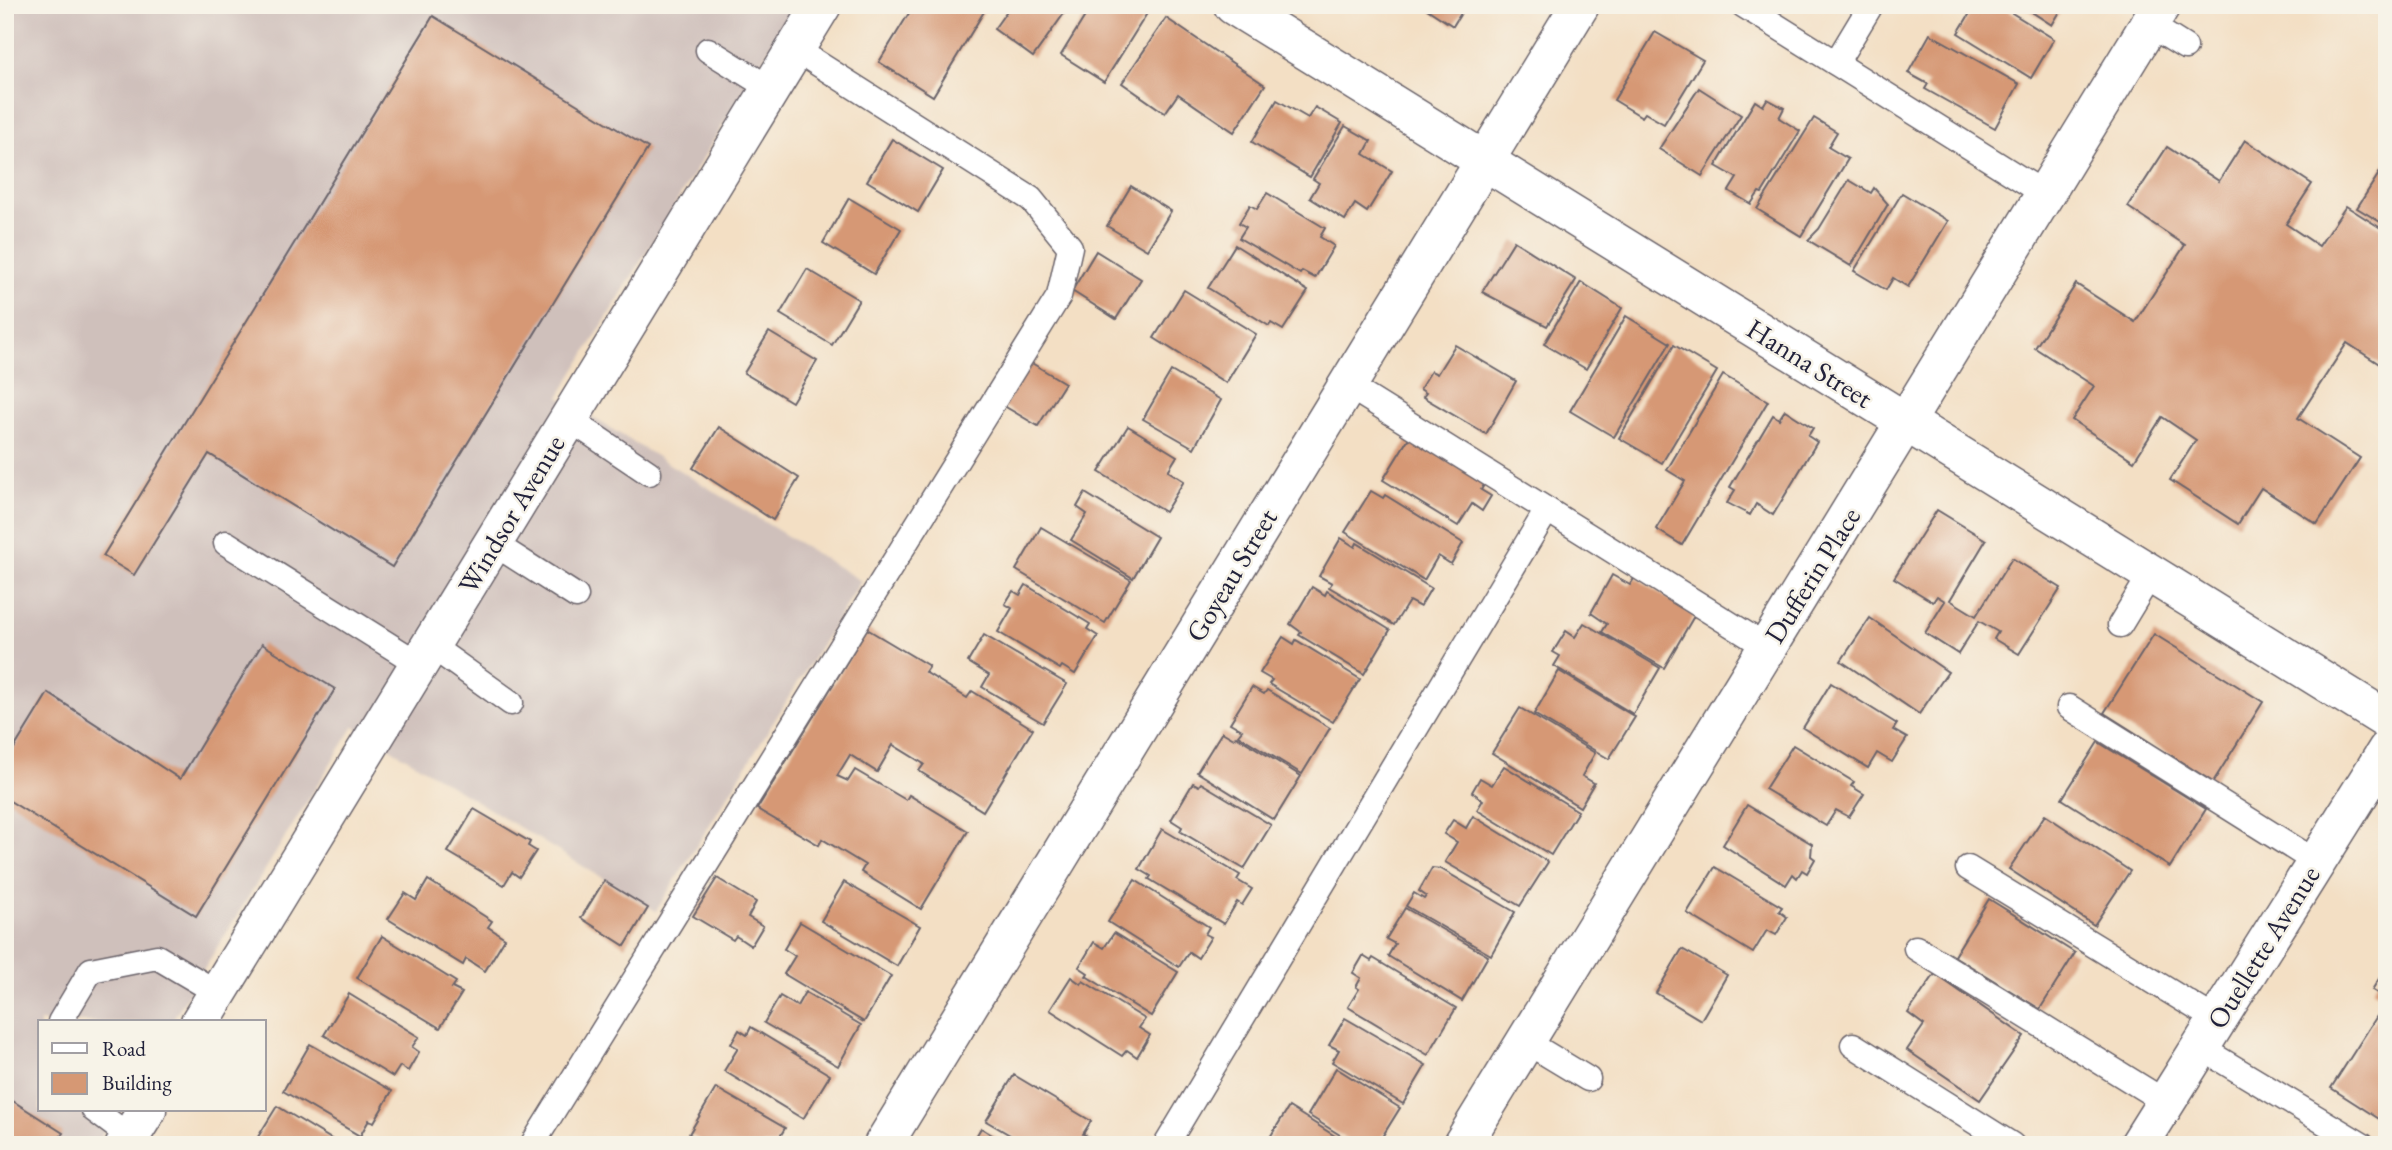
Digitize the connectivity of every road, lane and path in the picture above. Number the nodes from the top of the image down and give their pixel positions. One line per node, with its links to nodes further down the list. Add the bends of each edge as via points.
1 (822, 5): 8 (street, Windsor Avenue)
2 (1233, 5): 12 (street, Hanna Street)
3 (1580, 5): 12 (street, Goyeau Street)
4 (1743, 5): 10 (lane)
5 (1871, 5): 10 (lane)
6 (2155, 15): 7 (lane); 13 (street, Dufferin Place)
7 (2185, 47)
8 (795, 49): 11 (street, Windsor Avenue); 42 (lane, via 1031,199 1070,247 1059,296)
9 (708, 50): 11 (lane)
10 (1836, 63): 13 (lane)
11 (771, 89): 15 (street, Windsor Avenue)
12 (1484, 162): 14 (street, Goyeau Street); 16 (street, Hanna Street)
13 (2045, 194): 16 (street, Dufferin Place)
14 (1347, 386): 18 (lane); 43 (street, Goyeau Street)
15 (569, 419): 17 (lane); 20 (street, Windsor Avenue)
16 (1905, 422): 21 (street, Hanna Street); 24 (street, Dufferin Place)
17 (649, 473)
18 (1547, 510): 24 (lane); 44 (lane)
19 (226, 543): 25 (lane)
20 (493, 543): 22 (lane); 25 (street, Windsor Avenue)
21 (2151, 575): 23 (lane); 28 (street, Hanna Street)
22 (576, 596)
23 (2120, 625)
24 (1767, 647): 36 (street, Dufferin Place)
25 (425, 655): 26 (lane); 33 (street, Windsor Avenue)
26 (511, 703)
27 (2069, 707): 30 (lane)
28 (2387, 720)
29 (2387, 750): 30 (street, Ouellette Avenue)
30 (2316, 862): 35 (street, Ouellette Avenue)
31 (1968, 868): 35 (lane)
32 (1916, 948): 39 (lane)
33 (209, 1008): 34 (lane, via 157,957 91,970)
34 (61, 1020)
35 (2210, 1034): 39 (street, Ouellette Avenue); 48 (lane)
36 (1525, 1041): 38 (lane); 45 (street, Dufferin Place)
37 (1853, 1045): 46 (lane)
38 (1588, 1079)
39 (2167, 1103): 47 (street, Ouellette Avenue)
40 (98, 1112): 41 (lane)
41 (134, 1130)
42 (531, 1145)
43 (883, 1145)
44 (1166, 1145)
45 (1462, 1145)
46 (2012, 1145)
47 (2139, 1145)
48 (2362, 1145)

